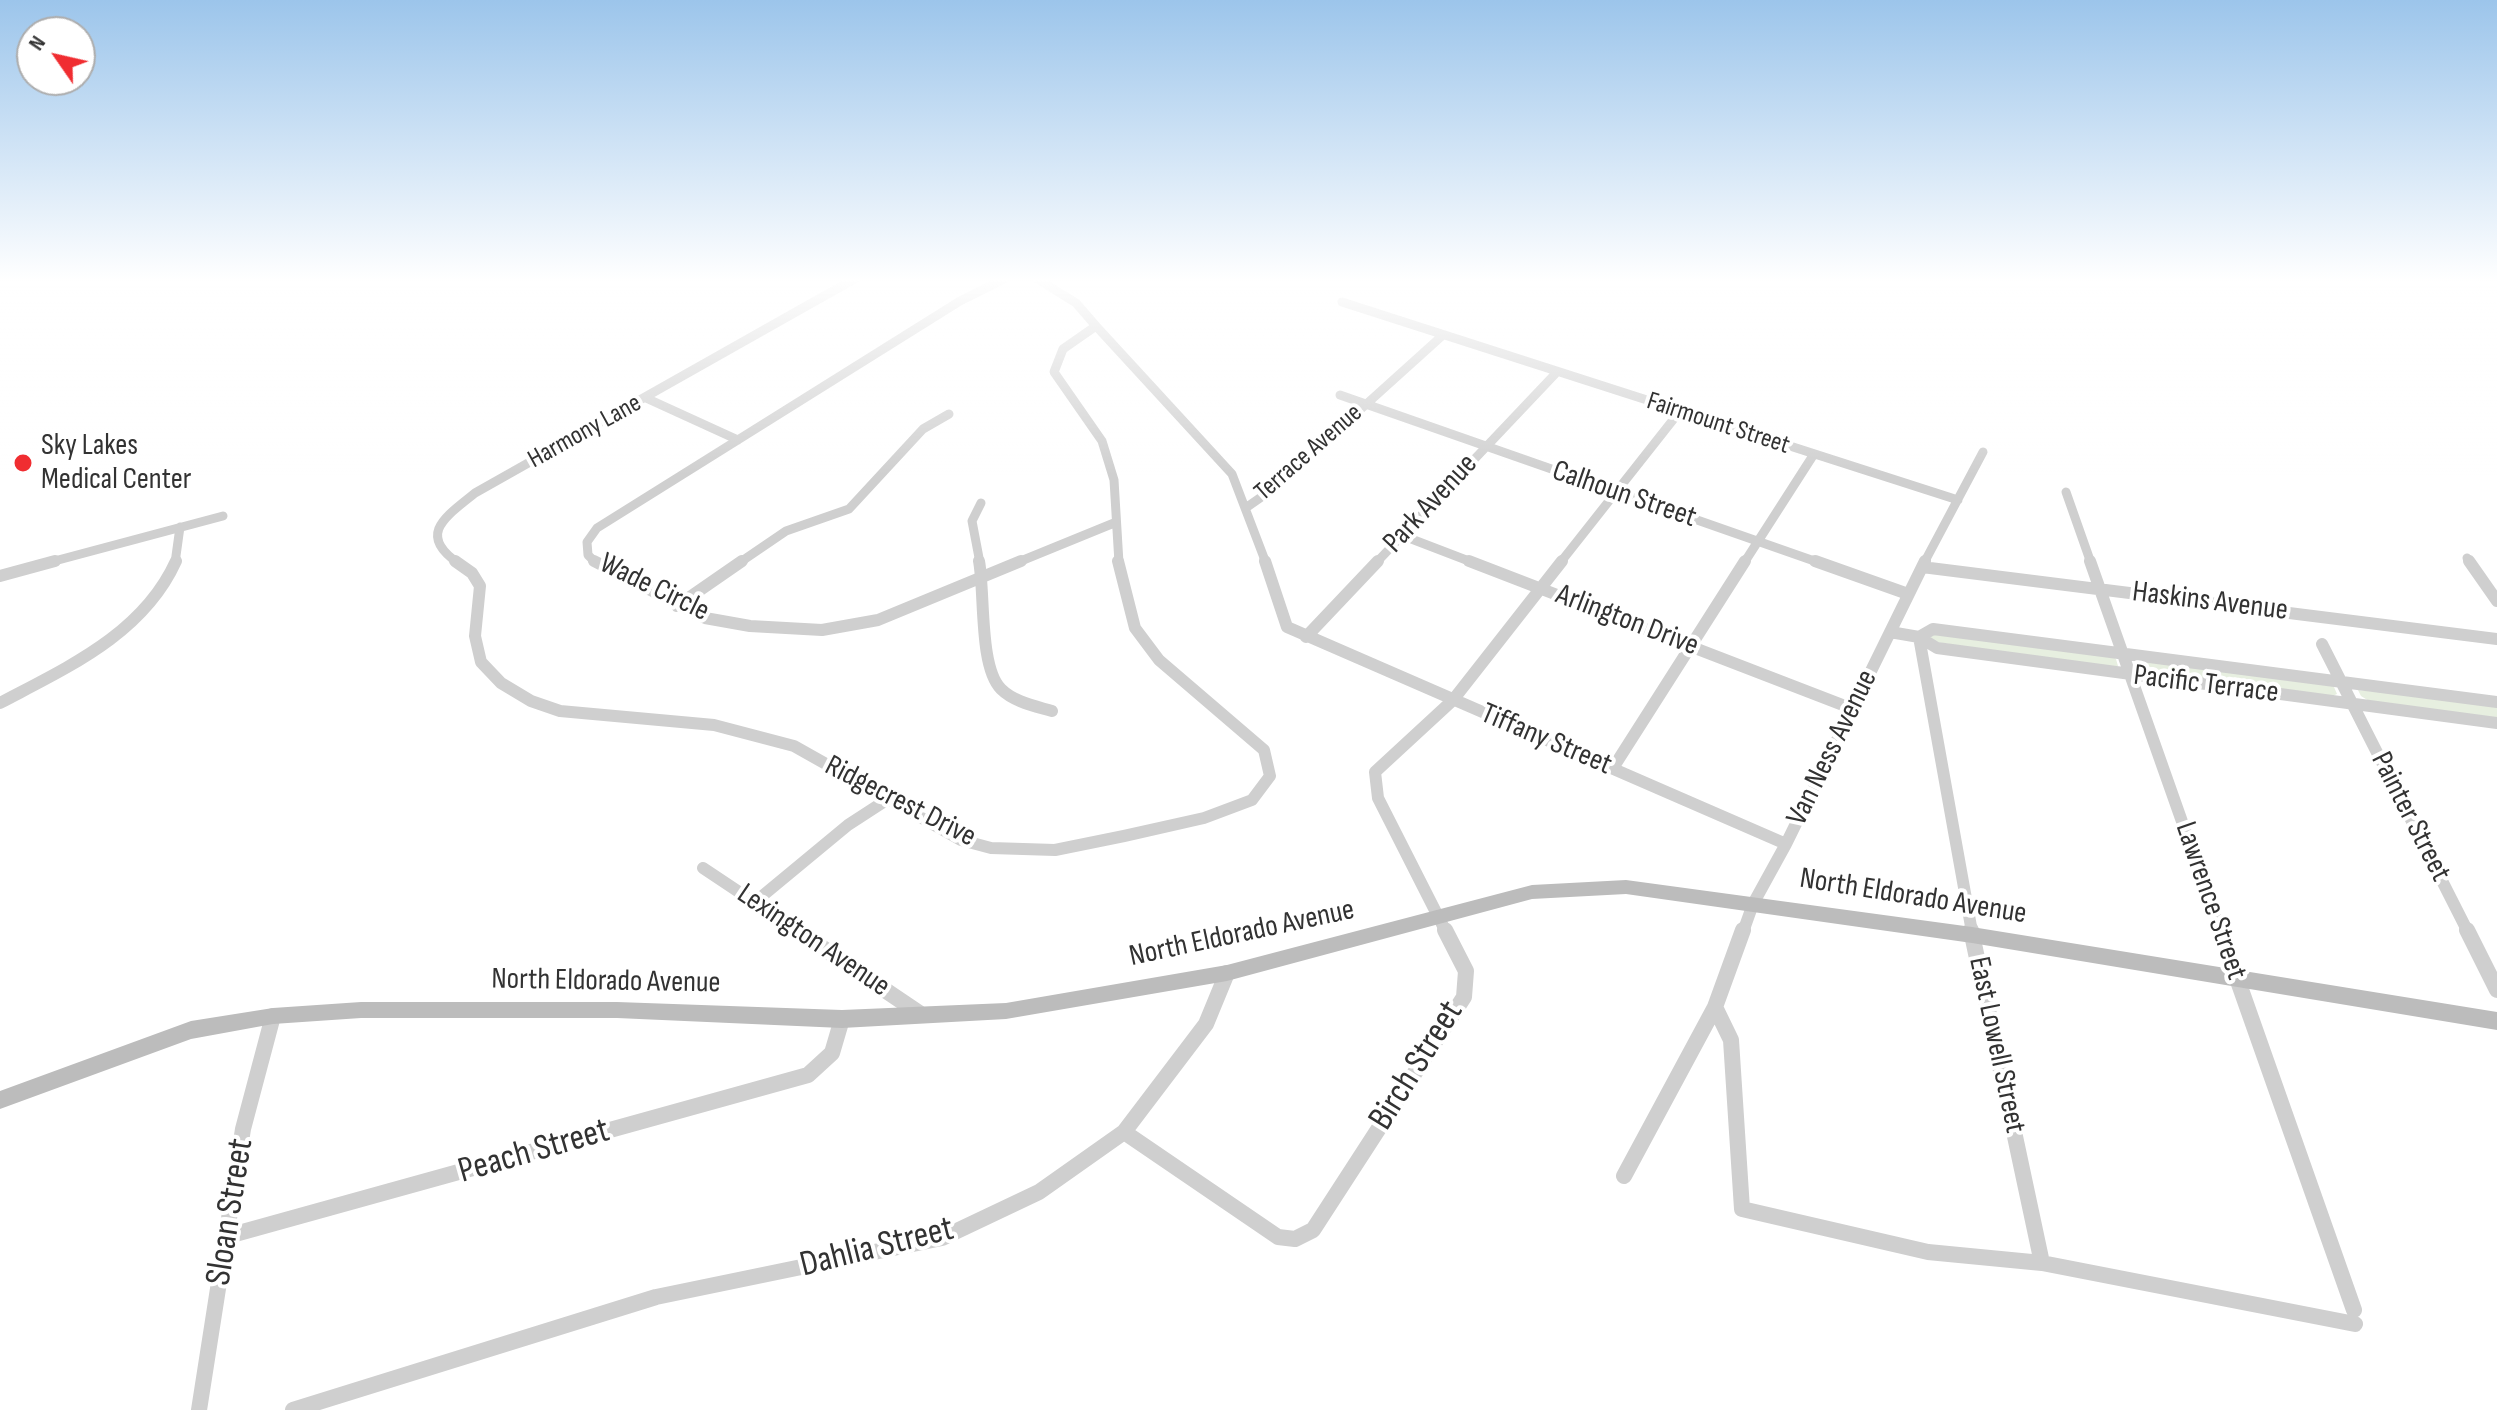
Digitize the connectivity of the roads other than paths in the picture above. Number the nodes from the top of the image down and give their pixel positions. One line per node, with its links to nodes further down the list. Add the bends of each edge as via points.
1 (741, 344): 9 (street, Harmony Lane)
2 (892, 344): 13 (street, Wade Circle)
3 (1066, 344): 24 (street, via 1055,356 1054,372 1102,441 1114,480)
4 (1113, 344): 21 (street, via 1232,474)
5 (1433, 344): 10 (street, Terrace Avenue)
6 (1470, 344): 7 (street, Fairmount Street)
7 (1557, 372): 11 (street, Fairmount Street); 14 (street, Park Avenue)
8 (1340, 395): 10 (street, Calhoun Street)
9 (646, 398): 13 (street); 23 (street, Harmony Lane, via 475,493)
10 (1365, 404): 14 (street, Calhoun Street); 21 (street, Terrace Avenue)
11 (1680, 411): 16 (street, Fairmount Street); 18 (street)
12 (949, 414): 36 (street, via 923,429 849,509 786,531)
13 (738, 440): 36 (street, Wade Circle, via 597,528 587,542 588,555 597,564)
14 (1485, 446): 18 (street, Calhoun Street); 26 (street, Park Avenue)
15 (1983, 452): 19 (street, Van Ness Avenue)
16 (1814, 454): 19 (street, Fairmount Street); 27 (street)
17 (2066, 492): 33 (street, Lawrence Street)
18 (1616, 493): 27 (street, Calhoun Street); 32 (street)
19 (1958, 500): 29 (street, Van Ness Avenue)
20 (981, 503): 31 (street, via 972,521)
21 (1247, 507): 38 (street, via 1282,619)
22 (223, 516): 25 (street)
23 (442, 521): 54 (street, Ridgecrest Drive, via 436,537 440,551 472,573 480,586 475,636 481,662 501,683 560,711 714,725 794,746)
24 (1114, 523): 31 (street, Wade Circle); 54 (street, Ridgecrest Drive, via 1119,571 1135,628 1159,660 1264,750 1270,776 1252,800 1204,818 1055,850 991,848 961,840)
25 (180, 527): 30 (street); 48 (street, via 181,549 171,579 153,604 72,664)
26 (1401, 535): 32 (street, Arlington Drive); 38 (street, Park Avenue)
27 (1757, 541): 34 (street, Calhoun Street); 42 (street)
28 (2467, 558): 35 (street)
29 (1922, 567): 33 (street, Haskins Avenue); 34 (street, Van Ness Avenue)
30 (0, 576)
31 (982, 577): 36 (street, Wade Circle, via 878,620 822,630 750,626 705,618); 51 (street, via 990,673 1017,700)
32 (1540, 588): 42 (street, Arlington Drive); 46 (street)
33 (2101, 589): 40 (street, Haskins Avenue); 43 (street, Lawrence Street)
34 (1908, 594): 37 (street, Van Ness Avenue)
35 (2497, 601)
36 (677, 606)
37 (1890, 632): 39 (street, Pacific Terrace); 50 (street, Van Ness Avenue)
38 (1306, 637): 46 (street, Tiffany Street)
39 (1919, 637): 43 (street, Pacific Terrace, via 1933,629); 44 (street, Pacific Terrace, via 1937,648); 60 (street, East Lowell Street)
40 (2497, 639)
41 (2322, 644): 45 (street, Painter Street)
42 (1692, 646): 50 (street, Arlington Drive); 53 (street)
43 (2123, 654): 44 (street, Lawrence Street); 45 (street, Pacific Terrace)
44 (2130, 676): 49 (street, Pacific Terrace); 62 (street, Lawrence Street)
45 (2341, 682): 47 (street, Pacific Terrace); 49 (street, Painter Street)
46 (1453, 700): 53 (street, Tiffany Street); 59 (street, Birch Street, via 1375,772 1378,798)
47 (2497, 702)
48 (0, 703)
49 (2353, 704): 52 (street, Pacific Terrace); 63 (street, Painter Street)
50 (1853, 709): 55 (street, Van Ness Avenue)
51 (1052, 711)
52 (2497, 723)
53 (1613, 768): 55 (street, Tiffany Street)
54 (888, 799): 57 (street)
55 (1786, 844): 58 (street, Van Ness Avenue)
56 (703, 868): 57 (street, Lexington Avenue)
57 (755, 902): 65 (street, Lexington Avenue)
58 (1753, 904): 59 (street, North Eldorado Avenue, via 1626,887 1532,892); 60 (street, North Eldorado Avenue); 64 (street, Van Ness Avenue)
59 (1441, 919): 61 (street, North Eldorado Avenue); 70 (street, Birch Street, via 1466,971 1464,997 1313,1230 1295,1239 1278,1237)
60 (1972, 935): 62 (street, North Eldorado Avenue); 73 (street, East Lowell Street)
61 (1227, 973): 65 (street, North Eldorado Avenue, via 1006,1011); 70 (street, Dahlia Street, via 1206,1024)
62 (2238, 980): 68 (street, North Eldorado Avenue); 73 (street, Lawrence Street, via 2354,1317)
63 (2497, 990)
64 (1715, 1007): 71 (street, Van Ness Avenue); 73 (street, via 1731,1040 1742,1209 1908,1250)
65 (922, 1015): 67 (street, North Eldorado Avenue)
66 (273, 1016): 67 (street, North Eldorado Avenue, via 361,1010 617,1010); 69 (street, North Eldorado Avenue, via 191,1030); 72 (street, Sloan Street, via 243,1129)
67 (842, 1019): 72 (street, Peach Street, via 832,1053 808,1075)
68 (2497, 1021)
69 (0, 1100)
70 (1124, 1132): 75 (street, Dahlia Street, via 1039,1192 942,1238 656,1297)
71 (1624, 1176)
72 (228, 1236): 74 (street, Sloan Street)
73 (2042, 1263)
74 (199, 1410)
75 (293, 1410)

